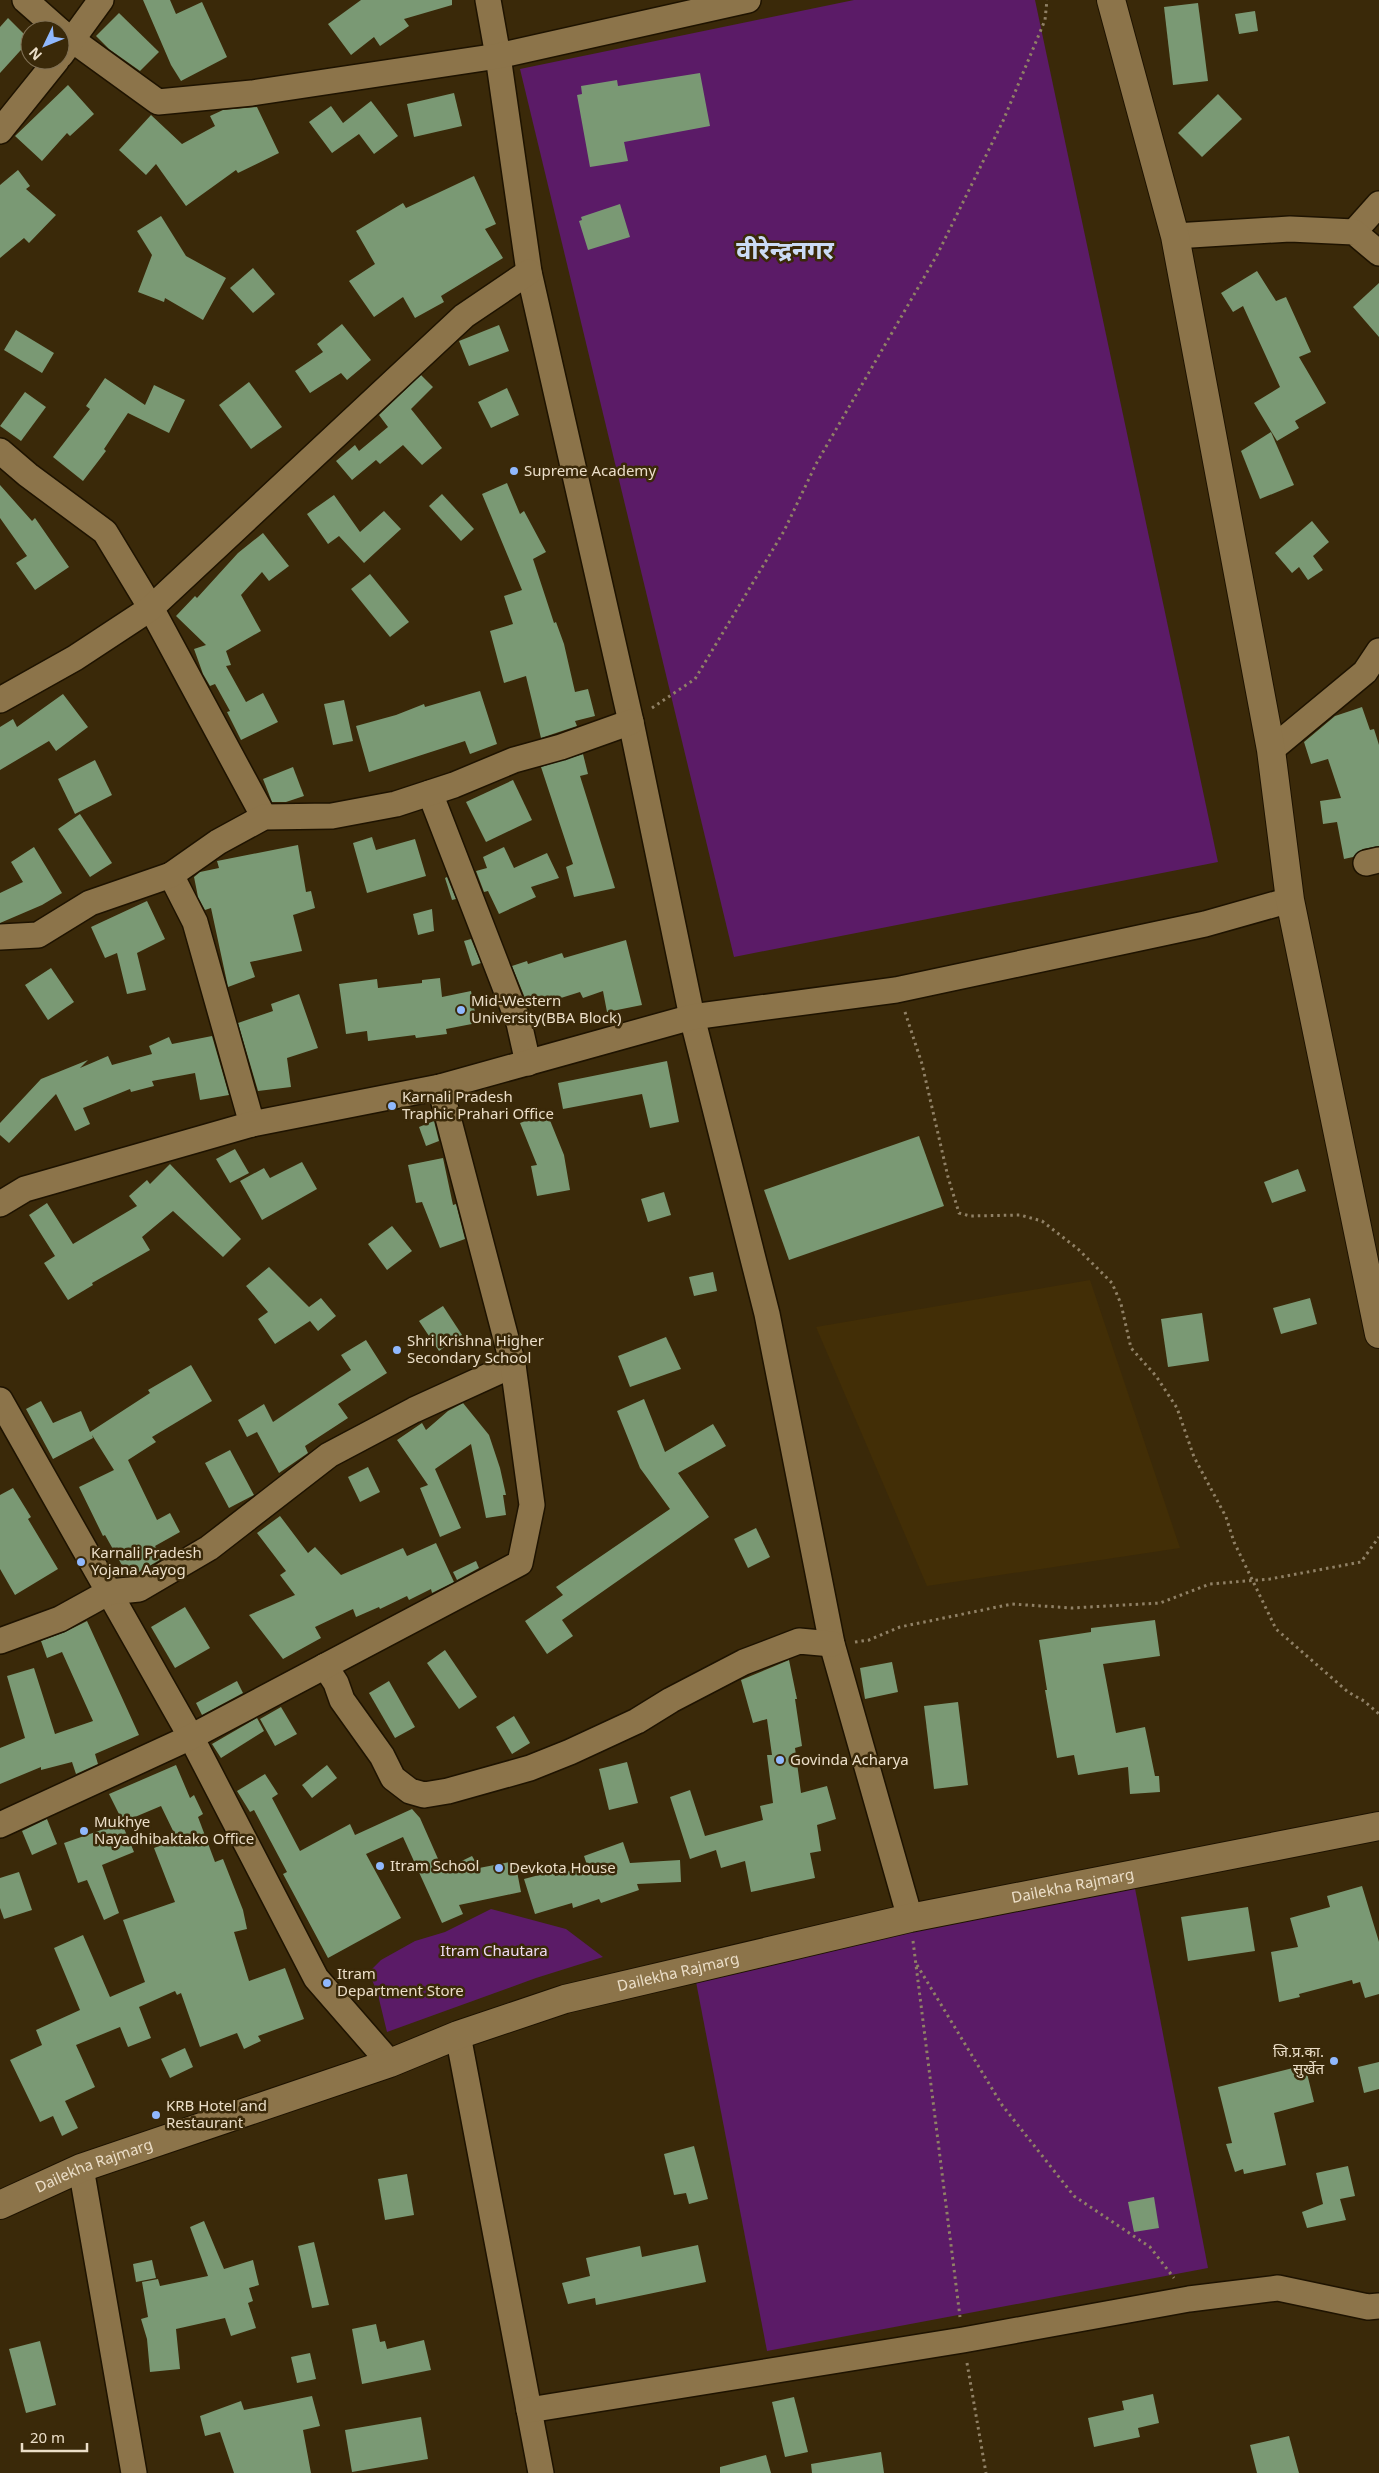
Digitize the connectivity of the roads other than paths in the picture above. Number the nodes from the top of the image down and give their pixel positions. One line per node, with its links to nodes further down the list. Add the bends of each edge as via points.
1 (25, 0): 6 (street)
2 (101, 0): 7 (street)
3 (488, 0): 9 (street)
4 (748, 0): 9 (street)
5 (1111, 0): 14 (main road)
6 (42, 20)
7 (70, 35)
8 (70, 49): 9 (street, via 158,102 252,93)
9 (498, 56): 16 (street)
10 (44, 70): 11 (street)
11 (0, 132)
12 (1379, 204): 13 (street)
13 (1354, 232): 14 (street, via 1290,229); 15 (street)
14 (1174, 236): 22 (main road)
15 (1379, 253)
16 (529, 272): 18 (street, via 464,316); 21 (street)
17 (0, 451): 18 (street, via 105,532)
18 (151, 608): 20 (street, via 75,658); 24 (street)
19 (1379, 651): 22 (street, via 1365,672)
20 (0, 700)
21 (631, 722): 23 (street, via 514,760); 28 (street)
22 (1271, 750): 26 (main road)
23 (430, 793): 24 (street, via 396,804 332,816); 29 (street, via 519,1023)
24 (264, 817): 25 (street, via 218,842)
25 (172, 875): 27 (street, via 90,902 38,934); 31 (street, via 195,922)
26 (1290, 900): 28 (street, via 1159,934 896,990); 33 (main road)
27 (0, 937)
28 (692, 1018): 29 (street); 38 (street, via 767,1314)
29 (528, 1064): 30 (street)
30 (440, 1087): 31 (street); 34 (street)
31 (252, 1124): 32 (street, via 25,1189)
32 (0, 1204)
33 (1379, 1334)
34 (513, 1365): 36 (street, via 414,1410 329,1455 209,1548 139,1589); 39 (street, via 532,1505 520,1563)
35 (0, 1400): 36 (street)
36 (109, 1592): 37 (street, via 60,1619); 40 (street)
37 (0, 1641)
38 (832, 1644): 39 (street, via 799,1641 744,1662 637,1721 570,1752 530,1768 424,1795 410,1791 393,1778 382,1756 342,1700); 43 (street)
39 (325, 1666): 40 (street)
40 (191, 1736): 41 (street); 45 (street, via 316,1978)
41 (0, 1825)
42 (1379, 1826): 43 (main road, Dailekha Rajmarg)
43 (910, 1918): 44 (main road, Dailekha Rajmarg, via 600,1989)
44 (458, 2035): 45 (main road, Dailekha Rajmarg); 49 (street)
45 (390, 2063): 46 (main road, Dailekha Rajmarg)
46 (81, 2168): 47 (main road, Dailekha Rajmarg); 50 (street)
47 (0, 2205)
48 (1379, 2306): 49 (street, via 1368,2307 1278,2288 1189,2299 963,2340)
49 (529, 2410): 51 (street)
50 (134, 2473)
51 (541, 2473)

